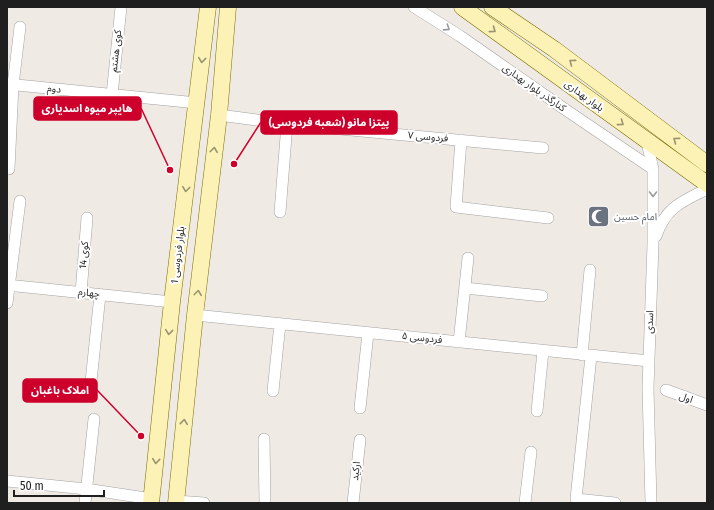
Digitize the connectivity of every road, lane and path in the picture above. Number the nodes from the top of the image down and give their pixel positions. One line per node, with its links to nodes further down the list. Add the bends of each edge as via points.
1 (121, 7): 11 (street, کوی هشتم)
2 (208, 7): 8 (main road, بلوار فردوسی 1)
3 (228, 7): 9 (main road)
4 (414, 7): 20 (street, کنارگذر بلوار بهداری, one-way to 20)
5 (462, 7): 16 (main road, بلوار بهداری, one-way to 16)
6 (492, 7): 18 (main road, بلوار بهداری, one-way to 6, via 554,49)
7 (20, 27): 10 (street)
8 (205, 28): 9 (main road, via 211,21 216,21 221,22); 12 (main road, بلوار فردوسی 1, one-way to 12)
9 (226, 30): 13 (main road)
10 (10, 85): 11 (street, دوم); 19 (street)
11 (112, 95): 12 (street, دوم)
12 (197, 103): 35 (main road, بلوار فردوسی 1, one-way to 35)
13 (219, 115): 14 (street, فردوسی ۷); 37 (main road, one-way to 13)
14 (287, 124): 15 (street, فردوسی ۷); 24 (street)
15 (461, 140): 17 (street, فردوسی ۷); 26 (street, via 456,207)
16 (647, 142): 20 (street, اسدی); 21 (main road, بلوار بهداری)
17 (543, 148)
18 (707, 164)
19 (9, 169)
20 (653, 169): 27 (street, اسدی, one-way to 27)
21 (707, 184)
22 (707, 188): 27 (street, via 675,206 661,222)
23 (20, 201): 30 (street)
24 (280, 212)
25 (87, 218): 32 (street, کوی 14)
26 (548, 218)
27 (653, 244): 43 (street, اسدی)
28 (468, 258): 31 (street)
29 (590, 270): 42 (street)
30 (8, 285): 32 (street, چهارم); 36 (street)
31 (465, 288): 34 (street); 40 (street)
32 (81, 292): 33 (street, چهارم)
33 (100, 295): 35 (street, چهارم); 45 (street)
34 (542, 296)
35 (172, 302): 56 (main road, بلوار فردوسی 1, one-way to 56)
36 (7, 303)
37 (195, 315): 38 (street, فردوسی ۵); 57 (main road, one-way to 37)
38 (280, 324): 39 (street, فردوسی ۵); 46 (street)
39 (368, 333): 40 (street, فردوسی ۵); 48 (street)
40 (459, 342): 41 (street, فردوسی ۵)
41 (543, 351): 42 (street, فردوسی ۵); 49 (street)
42 (586, 355): 43 (street, فردوسی ۵); 63 (street, via 576,499)
43 (649, 362): 64 (street, اسدی)
44 (666, 390): 47 (street, اول)
45 (90, 391)
46 (273, 391)
47 (707, 405)
48 (360, 408)
49 (537, 410)
50 (94, 419): 55 (street)
51 (264, 439): 60 (street)
52 (360, 440): 61 (street, ارکید)
53 (531, 452): 62 (street)
54 (7, 481): 55 (street)
55 (86, 489): 56 (street); 58 (street)
56 (152, 501): 57 (main road)
57 (176, 502): 59 (street)
58 (85, 503)
59 (204, 503)
60 (265, 503)
61 (353, 503)
62 (525, 503)
63 (615, 503)
64 (651, 503)

